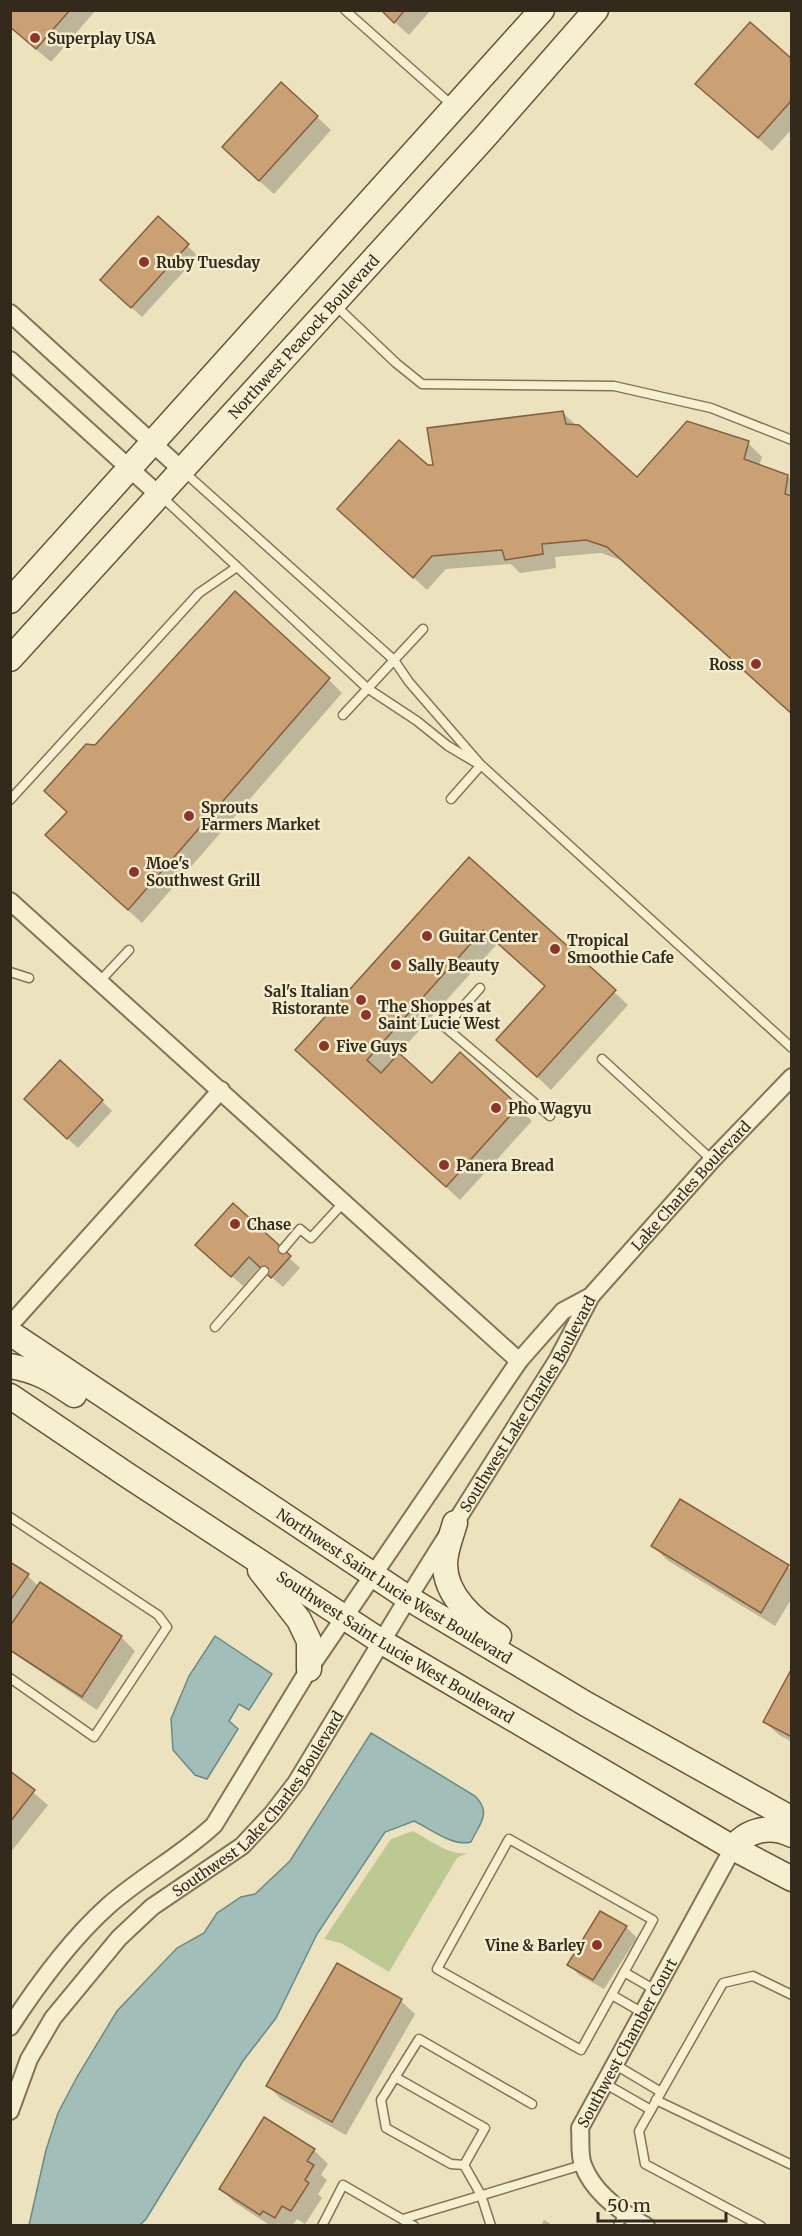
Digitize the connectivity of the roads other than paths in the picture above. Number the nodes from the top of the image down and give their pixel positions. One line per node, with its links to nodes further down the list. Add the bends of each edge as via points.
1 (345, 10): 4 (lane)
2 (542, 10): 4 (main road)
3 (596, 10): 5 (main road, Northwest Peacock Boulevard)
4 (456, 108): 9 (main road)
5 (333, 303): 8 (lane, via 422,384 614,386 711,408); 11 (main road, Northwest Peacock Boulevard)
6 (10, 313): 9 (street)
7 (10, 360): 10 (street)
8 (792, 440)
9 (153, 444): 10 (main road); 11 (street)
10 (130, 469): 12 (street); 14 (main road)
11 (183, 471): 12 (main road, Northwest Peacock Boulevard); 17 (lane)
12 (160, 496): 13 (lane); 16 (main road, Northwest Peacock Boulevard)
13 (235, 565): 18 (lane); 22 (lane, via 199,593)
14 (10, 601)
15 (423, 629): 17 (lane)
16 (10, 659)
17 (394, 660): 18 (lane); 20 (lane)
18 (367, 688): 19 (lane); 20 (lane)
19 (343, 715)
20 (481, 765): 21 (lane); 29 (lane)
21 (451, 798)
22 (10, 800)
23 (10, 901): 27 (street)
24 (129, 950): 27 (lane)
25 (10, 972): 26 (lane)
26 (29, 978)
27 (100, 981): 32 (street)
28 (480, 988): 33 (lane, via 445,1027)
29 (792, 1048)
30 (602, 1059): 34 (lane)
31 (792, 1077): 34 (street, Lake Charles Boulevard)
32 (221, 1090): 35 (street); 39 (street)
33 (550, 1116)
34 (712, 1160): 38 (street, Lake Charles Boulevard)
35 (344, 1202): 36 (lane, via 311,1238 300,1228); 42 (street)
36 (283, 1249)
37 (264, 1271): 40 (lane)
38 (591, 1296): 42 (street, Southwest Lake Charles Boulevard, via 563,1311); 47 (street, Southwest Lake Charles Boulevard, via 558,1359)
39 (10, 1325)
40 (215, 1327)
41 (10, 1333): 46 (main road, Northwest Saint Lucie West Boulevard)
42 (519, 1361): 49 (street, Southwest Lake Charles Boulevard)
43 (10, 1366): 46 (main road, via 31,1369 50,1379 262,1519)
44 (10, 1396): 48 (main road, Southwest Saint Lucie West Boulevard)
45 (10, 1517): 54 (lane, via 158,1615 167,1627 94,1737)
46 (291, 1520): 49 (main road, Northwest Saint Lucie West Boulevard)
47 (455, 1523): 50 (street, Southwest Lake Charles Boulevard); 55 (main road, via 446,1575 466,1610 485,1628 578,1684)
48 (250, 1556): 51 (main road, Southwest Saint Lucie West Boulevard); 53 (main road, via 299,1620 309,1641)
49 (373, 1575): 50 (main road, Northwest Saint Lucie West Boulevard); 51 (street, Southwest Lake Charles Boulevard)
50 (408, 1598): 52 (street, Southwest Lake Charles Boulevard); 55 (main road, Northwest Saint Lucie West Boulevard)
51 (344, 1617): 52 (main road, Southwest Saint Lucie West Boulevard); 53 (street, Southwest Lake Charles Boulevard)
52 (382, 1642): 58 (main road, Southwest Saint Lucie West Boulevard); 72 (street, Southwest Lake Charles Boulevard, via 296,1783 272,1815 242,1846 152,1907 81,1981 52,2018 29,2059)
53 (309, 1669): 65 (street, Southwest Lake Charles Boulevard, via 214,1824 194,1844 108,1905 76,1938)
54 (10, 1678)
55 (614, 1720): 56 (main road, Northwest Saint Lucie West Boulevard)
56 (792, 1819)
57 (792, 1835): 58 (main road, via 758,1830 740,1838)
58 (733, 1848): 59 (main road, Southwest Saint Lucie West Boulevard); 61 (street, Southwest Chamber Court)
59 (792, 1879)
60 (624, 1972): 61 (lane); 62 (lane); 62 (lane, via 653,1920 509,1839 436,1969 581,2050)
61 (655, 1989): 64 (street, Southwest Chamber Court)
62 (612, 1995): 64 (lane)
63 (792, 1995): 69 (lane, via 753,1976 723,1983)
64 (643, 2013): 66 (street, Southwest Chamber Court)
65 (10, 2027)
66 (614, 2064): 68 (street, Southwest Chamber Court); 69 (lane)
67 (395, 2077): 70 (lane, via 418,2039); 74 (lane, via 381,2100 386,2127 451,2164); 74 (lane, via 485,2128)
68 (604, 2083): 71 (lane); 73 (street, Southwest Chamber Court, via 580,2128)
69 (659, 2096): 71 (lane); 75 (lane)
70 (532, 2104)
71 (651, 2110): 83 (lane, via 639,2131 645,2164)
72 (10, 2111)
73 (582, 2164): 76 (lane); 78 (street, Southwest Chamber Court)
74 (464, 2165): 76 (lane)
75 (792, 2165)
76 (481, 2195): 77 (lane); 81 (lane)
77 (403, 2219): 79 (lane, via 343,2185); 80 (lane)
78 (620, 2220): 82 (street, Southwest Chamber Court)
79 (322, 2226)
80 (414, 2226)
81 (491, 2226)
82 (646, 2226)
83 (761, 2226)

